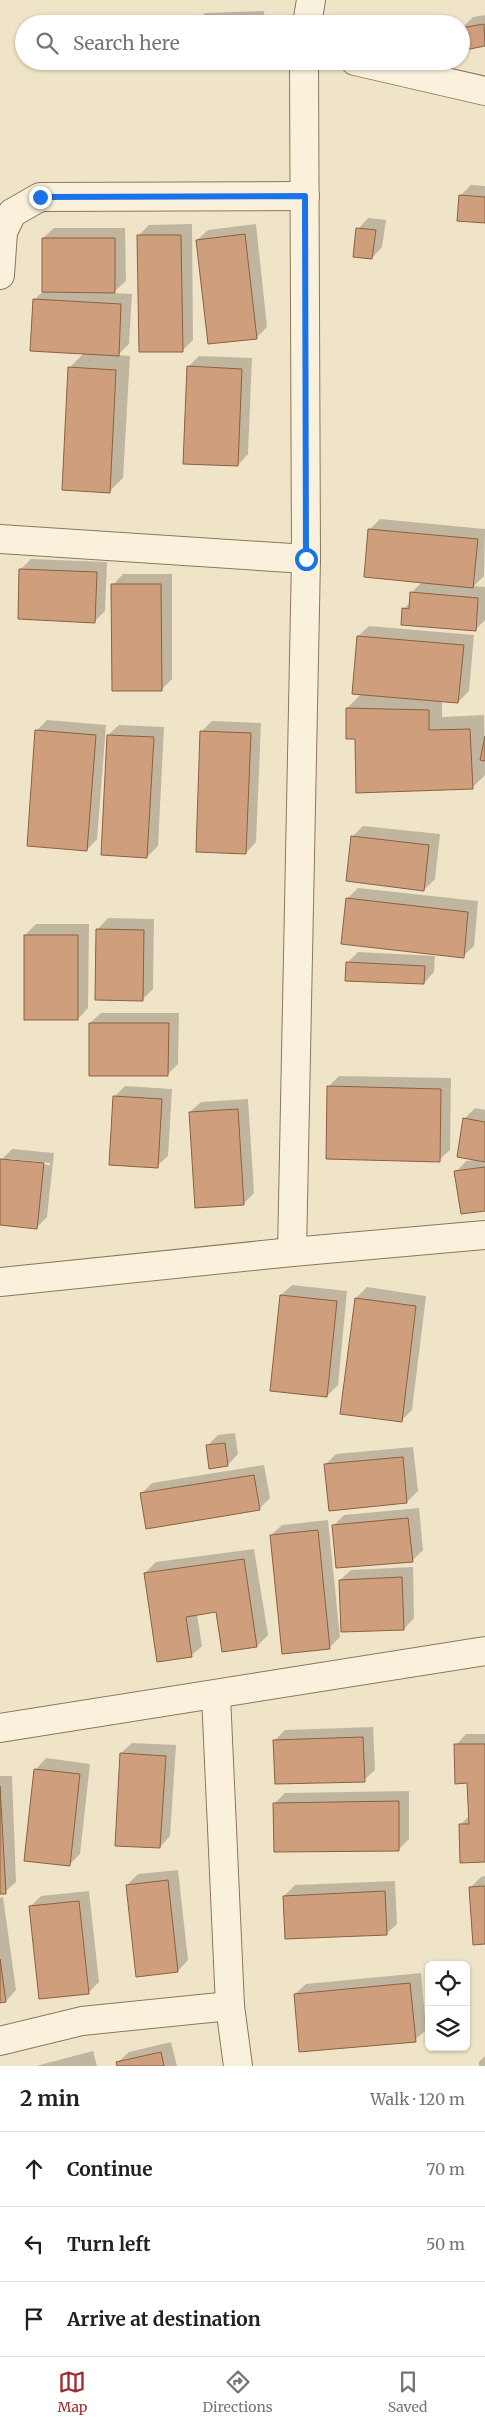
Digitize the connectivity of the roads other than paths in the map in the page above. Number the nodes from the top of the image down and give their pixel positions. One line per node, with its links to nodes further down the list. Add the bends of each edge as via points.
1 (311, 0): 2 (street)
2 (308, 15)
3 (304, 70): 6 (street)
4 (394, 70): 5 (street)
5 (485, 91)
6 (305, 196): 7 (street, via 40,197 12,213 3,232); 9 (street)
7 (0, 274)
8 (0, 538): 9 (street)
9 (306, 559): 11 (street)
10 (485, 1235): 11 (street)
11 (292, 1252): 12 (street)
12 (0, 1282)
13 (485, 1651): 14 (street)
14 (216, 1695): 15 (street); 16 (street)
15 (0, 1728)
16 (230, 2006): 17 (street, via 82,2021); 18 (street)
17 (0, 2040)
18 (238, 2066)

